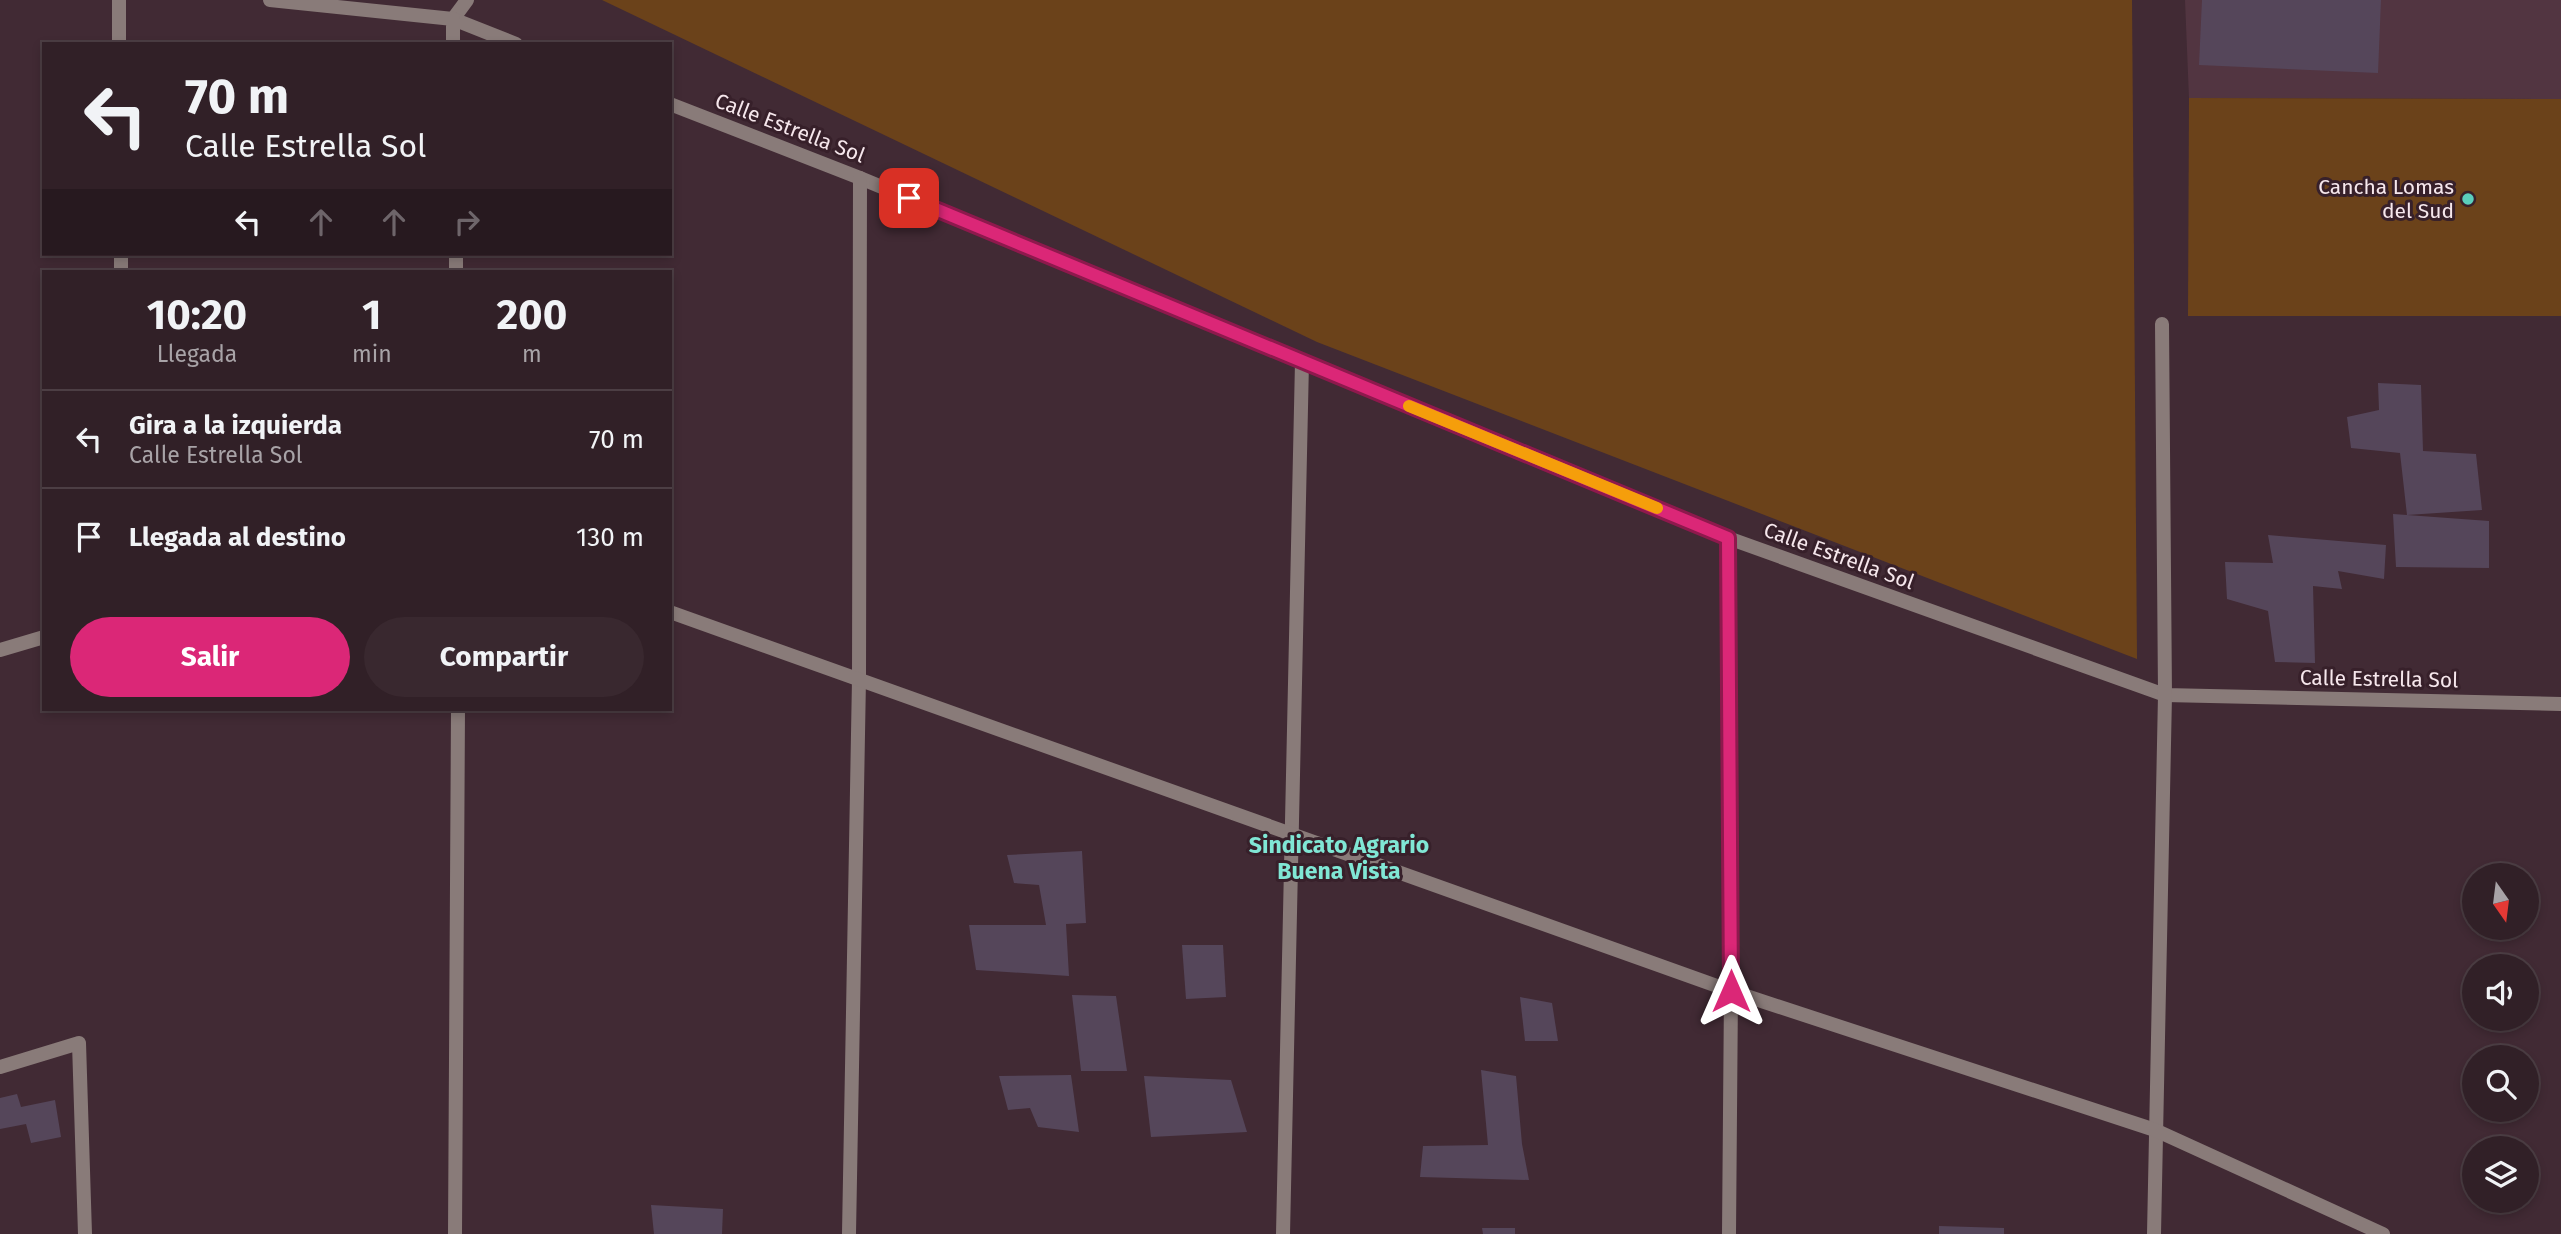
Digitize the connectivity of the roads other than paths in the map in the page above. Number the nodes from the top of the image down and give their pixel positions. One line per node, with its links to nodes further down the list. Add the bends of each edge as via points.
1 (119, 0): 5 (street)
2 (270, 0): 4 (street)
3 (467, 0): 4 (street)
4 (453, 19): 6 (street); 7 (street)
5 (119, 42)
6 (453, 42)
7 (511, 42)
8 (672, 105): 9 (street, Calle Estrella Sol)
9 (859, 178): 11 (street, Calle Estrella Sol); 16 (street)
10 (2162, 324): 17 (street)
11 (1302, 362): 12 (street, Calle Estrella Sol); 20 (street)
12 (1728, 538): 17 (street, Calle Estrella Sol); 21 (street)
13 (672, 613): 16 (street)
14 (42, 638): 15 (street)
15 (0, 650)
16 (859, 679): 20 (street); 26 (street)
17 (2165, 695): 18 (street, Calle Estrella Sol); 23 (street)
18 (2561, 704)
19 (458, 711): 25 (street)
20 (1290, 834): 21 (street); 27 (street)
21 (1731, 991): 23 (street); 28 (street)
22 (0, 1067): 24 (street, via 79,1043)
23 (2155, 1130): 29 (street); 30 (street)
24 (85, 1234)
25 (455, 1234)
26 (849, 1234)
27 (1283, 1234)
28 (1729, 1234)
29 (2154, 1234)
30 (2383, 1234)

